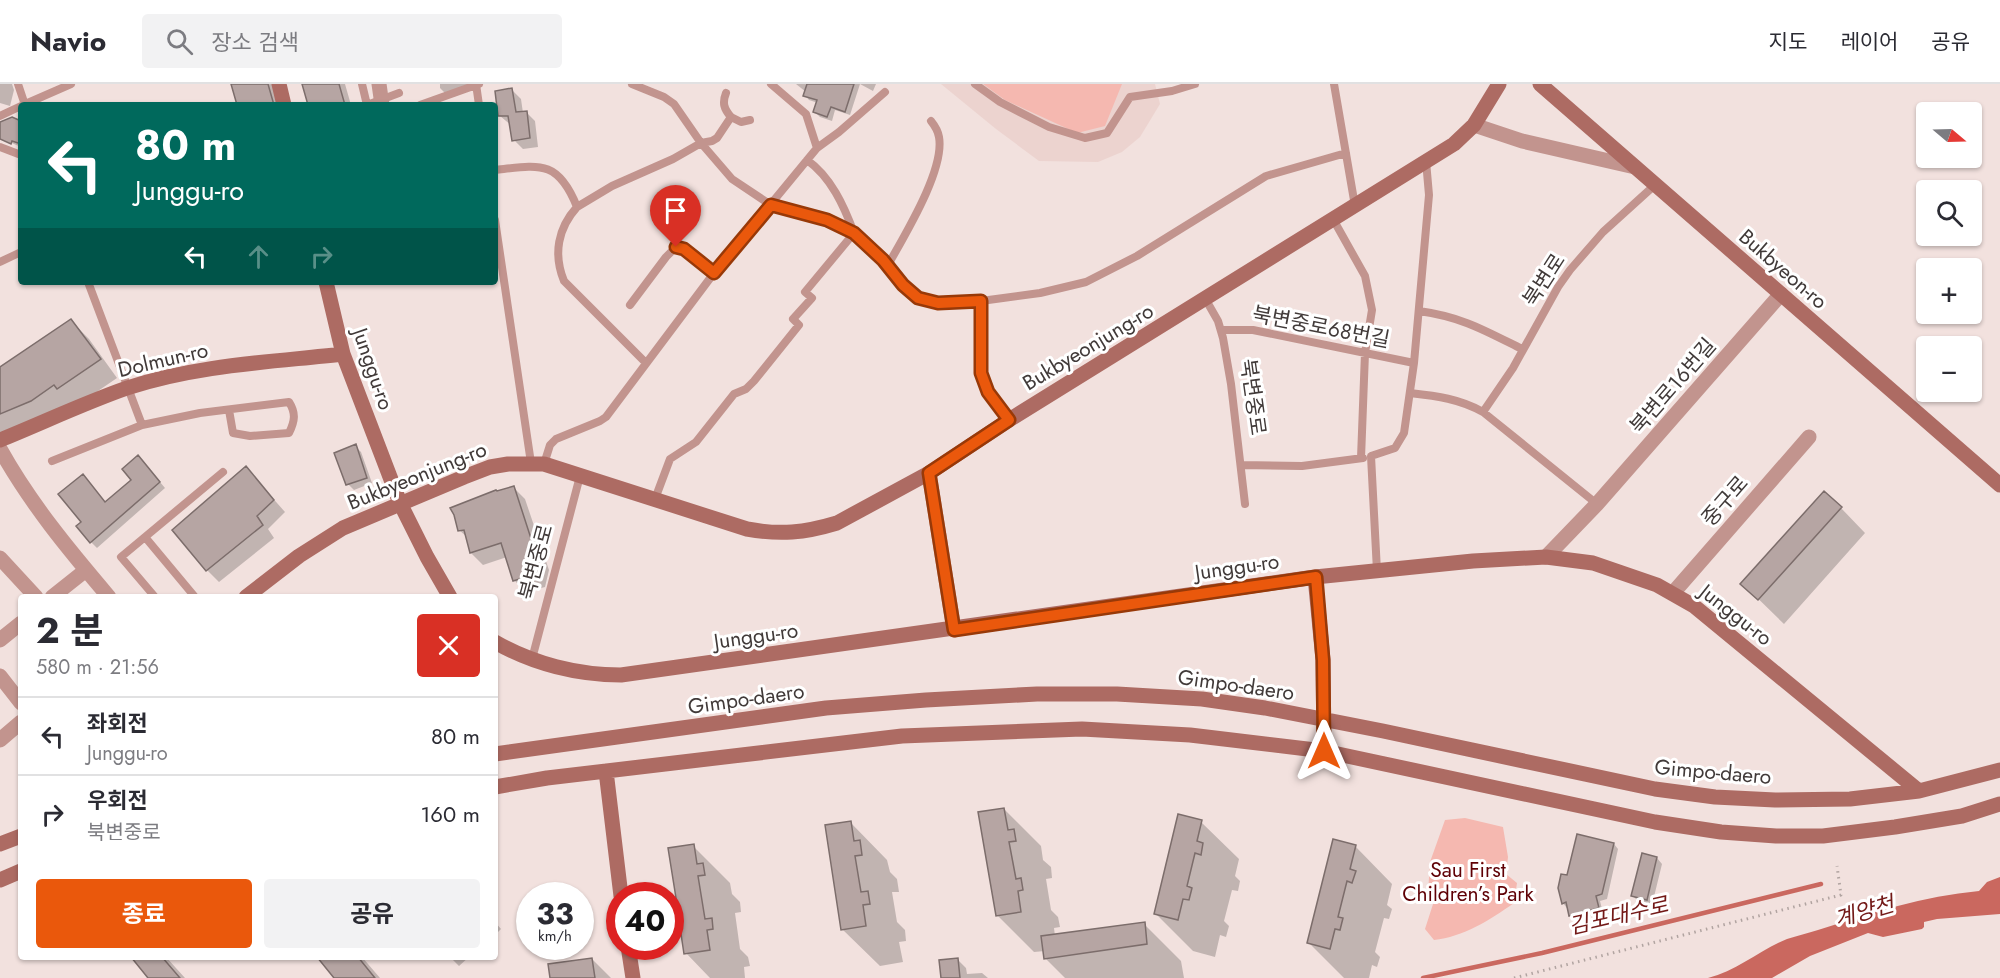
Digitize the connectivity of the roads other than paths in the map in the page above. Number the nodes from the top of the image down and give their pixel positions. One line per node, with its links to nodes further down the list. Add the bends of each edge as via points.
1 (18, 84): 17 (lane)
2 (71, 84): 18 (lane)
3 (279, 84): 19 (street)
4 (362, 84): 20 (lane)
5 (379, 84): 21 (street)
6 (632, 84): 31 (lane, via 674,105)
7 (771, 84): 33 (lane, via 806,114)
8 (975, 84): 9 (lane, via 1039,122 1085,138 1107,133 1130,97)
9 (1195, 84)
10 (1334, 84): 34 (lane)
11 (1500, 84): 30 (street, Bukbyeonjung-ro)
12 (1540, 84): 38 (street, Bukbyeon-ro)
13 (477, 85): 23 (lane); 24 (lane)
14 (885, 92): 33 (lane)
15 (399, 93): 22 (lane)
16 (726, 93): 27 (lane, via 724,108)
17 (23, 102)
18 (31, 102)
19 (283, 102)
20 (366, 102)
21 (381, 102)
22 (383, 102)
23 (429, 102)
24 (478, 102)
25 (18, 108): 26 (lane)
26 (0, 116)
27 (731, 117): 28 (lane, via 741,122); 31 (lane, via 717,138)
28 (750, 120)
29 (931, 121): 49 (lane, via 939,136 938,159 916,213)
30 (1474, 125): 37 (street, Bukbyeonjung-ro, via 1454,144); 38 (street, via 1522,141)
31 (701, 143): 41 (lane, via 732,179); 43 (lane)
32 (0, 147): 35 (lane)
33 (817, 148): 36 (lane)
34 (1346, 153): 42 (lane); 55 (lane, via 1266,176 1094,279 1040,293)
35 (18, 154)
36 (807, 160): 41 (lane); 45 (lane, via 828,181)
37 (1426, 161): 42 (street, Bukbyeonjung-ro); 57 (lane, 북변중로68번길, via 1429,195)
38 (1635, 166): 40 (street, Bukbyeon-ro)
39 (498, 170): 43 (lane, via 538,165 546,168 571,191)
40 (1656, 184): 53 (street, Bukbyeon-ro); 59 (lane, 북변로, via 1586,249 1558,287)
41 (771, 205): 45 (lane, via 827,220); 50 (lane)
42 (1354, 206): 44 (street, Bukbyeonjung-ro)
43 (577, 207): 62 (lane, via 566,219 558,242 559,270 564,280)
44 (1333, 219): 54 (street, Bukbyeonjung-ro); 60 (lane, via 1362,268 1370,293 1372,320)
45 (854, 233): 49 (lane); 82 (lane, via 805,292 812,298 793,319 799,325 754,381 734,394 696,442 670,459)
46 (498, 237): 76 (lane)
47 (18, 253): 48 (lane)
48 (0, 262)
49 (888, 265): 55 (lane, via 918,298 938,303)
50 (714, 273): 56 (lane, via 676,247); 62 (lane)
51 (89, 285): 64 (lane)
52 (327, 285): 61 (street, Junggu-ro)
53 (1781, 294): 81 (street, Bukbyeon-ro); 85 (street, 북변로16번길)
54 (1206, 300): 58 (lane, 북변중로); 68 (street, Bukbyeonjung-ro)
55 (981, 301): 68 (lane, via 981,373 988,392)
56 (630, 305)
57 (1419, 311): 59 (lane, via 1466,321); 63 (lane, 북변중로68번길)
58 (1221, 330): 60 (lane, 북변중로68번길, via 1253,330); 77 (lane, 북변중로)
59 (1522, 349): 67 (lane, 북변로)
60 (1365, 353): 63 (lane, 북변중로68번길); 74 (lane)
61 (344, 354): 64 (street, Dolmun-ro, via 194,372); 83 (street, Junggu-ro)
62 (646, 363): 76 (lane, via 606,417 556,438)
63 (1414, 363): 65 (lane, 북변중로68번길)
64 (127, 388): 69 (lane); 71 (street, Dolmun-ro)
65 (1410, 393): 67 (lane, via 1454,399); 73 (lane, 북변중로68번길, via 1400,442 1395,448)
66 (229, 410): 66 (lane, via 289,402 294,411 293,425 289,433 233,433); 69 (lane)
67 (1484, 412): 85 (lane)
68 (1009, 420): 79 (street, Bukbyeonjung-ro)
69 (142, 425): 75 (lane)
70 (1809, 437): 92 (street, 중구로)
71 (0, 440)
72 (0, 449): 89 (street, via 25,491)
73 (1371, 456): 74 (lane, 북변중로68번길); 90 (lane)
74 (1361, 458): 77 (lane, 북변중로68번길, via 1302,466)
75 (52, 461)
76 (537, 463): 80 (street, Bukbyeonjung-ro); 83 (street, Bukbyeonjung-ro, via 490,467)
77 (1241, 465): 84 (lane, 북변중로)
78 (223, 472): 86 (lane)
79 (929, 473): 82 (street, Bukbyeonjung-ro, via 837,523 786,534 747,529); 101 (street)
80 (580, 476): 82 (street, Bukbyeonjung-ro); 104 (lane, 북변중로)
81 (2000, 485)
82 (655, 499)
83 (400, 503): 98 (street, Bukbyeonjung-ro, via 321,541); 99 (street, Junggu-ro)
84 (1245, 504)
85 (1597, 504): 87 (street, 북변로16번길)
86 (145, 537): 96 (lane, via 121,557); 97 (lane)
87 (1546, 557): 90 (street, Junggu-ro); 92 (street, Junggu-ro, via 1593,563)
88 (0, 558): 93 (street)
89 (86, 570): 94 (street); 95 (street)
90 (1377, 571): 91 (street, Junggu-ro)
91 (1316, 577): 101 (street, Junggu-ro); 107 (street)
92 (1673, 593): 115 (street, Junggu-ro, via 1712,619)
93 (33, 594)
94 (56, 594)
95 (106, 594)
96 (152, 594)
97 (192, 594)
98 (250, 594)
99 (448, 594)
100 (18, 625): 102 (street)
101 (954, 630): 104 (street, Junggu-ro, via 621,675 582,673)
102 (0, 640)
103 (498, 643): 104 (street, Junggu-ro)
104 (532, 659)
105 (0, 675): 106 (street)
106 (18, 699)
107 (1324, 719): 110 (street); 111 (street, Gimpo-daero, via 1202,699 1037,694 826,708); 115 (street, Gimpo-daero, via 1655,789 1715,797 1850,799)
108 (18, 725): 109 (street)
109 (0, 740)
110 (1324, 751): 113 (street, via 1191,735 1082,729 990,731 902,736); 116 (street, via 1655,822 1732,833 1823,836 1962,816)
111 (498, 754)
112 (2000, 770): 115 (street, Gimpo-daero)
113 (606, 771): 114 (street); 121 (street)
114 (498, 786)
115 (1919, 791)
116 (2000, 804)
117 (18, 837): 118 (street)
118 (0, 844)
119 (18, 872): 120 (street)
120 (0, 880)
121 (619, 882)
122 (630, 960): 123 (street)
123 (633, 978)

